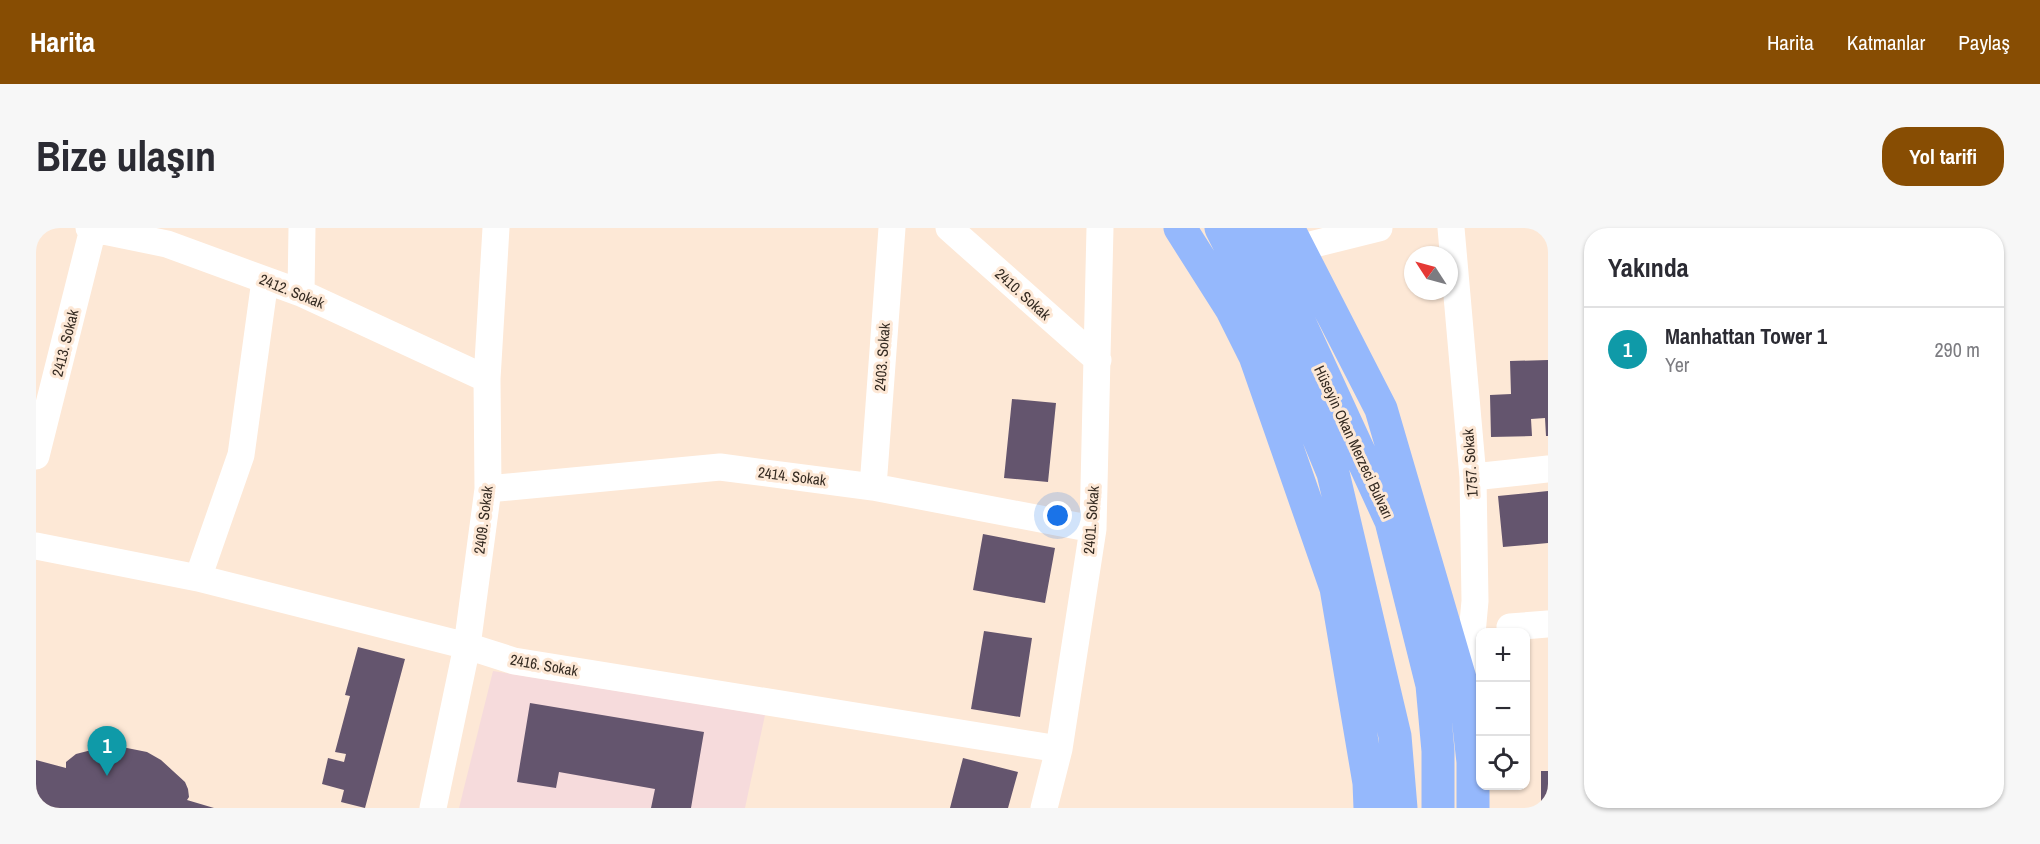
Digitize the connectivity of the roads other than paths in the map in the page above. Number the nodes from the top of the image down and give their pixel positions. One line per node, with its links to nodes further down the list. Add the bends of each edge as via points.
1 (302, 228): 16 (street)
2 (496, 228): 19 (street, 2409. Sokak)
3 (892, 228): 23 (street, 2403. Sokak)
4 (949, 228): 18 (street, 2410. Sokak)
5 (1100, 228): 18 (street, 2401. Sokak)
6 (1164, 228): 17 (street)
7 (1180, 228): 17 (main road)
8 (1221, 228): 36 (main road, Hüseyin Okan Merzeci Bulvarı, via 1282,349 1333,473 1395,736)
9 (1256, 228): 37 (main road, Hüseyin Okan Merzeci Bulvarı, via 1391,521 1432,685)
10 (1379, 228): 14 (street)
11 (1451, 228): 22 (street, 1757. Sokak)
12 (91, 229): 13 (street, 2412. Sokak); 20 (street, 2413. Sokak)
13 (167, 236): 15 (street, 2412. Sokak)
14 (1293, 238): 31 (main road, via 1381,409)
15 (265, 280): 16 (street, 2412. Sokak); 27 (street, via 241,455)
16 (301, 293): 19 (street, 2412. Sokak)
17 (1232, 310): 35 (main road, via 1255,356 1336,588)
18 (1098, 360): 25 (street, 2401. Sokak)
19 (488, 379): 24 (street, 2409. Sokak)
20 (36, 456)
21 (1548, 469): 22 (street)
22 (1473, 477): 31 (street, 1757. Sokak, via 1475,601)
23 (873, 487): 24 (street, 2414. Sokak, via 720,467); 25 (street, 2414. Sokak)
24 (488, 489): 30 (street, 2409. Sokak)
25 (1093, 529): 32 (street, 2401. Sokak)
26 (36, 546): 27 (street, 2416. Sokak)
27 (198, 578): 30 (street, 2416. Sokak)
28 (1548, 624): 29 (street)
29 (1510, 627)
30 (467, 646): 32 (street, 2416. Sokak, via 514,661); 33 (street, 2409. Sokak)
31 (1466, 699): 38 (main road)
32 (1059, 749): 34 (street, 2401. Sokak)
33 (433, 808)
34 (1044, 808)
35 (1370, 808)
36 (1401, 808)
37 (1438, 808)
38 (1473, 808)

